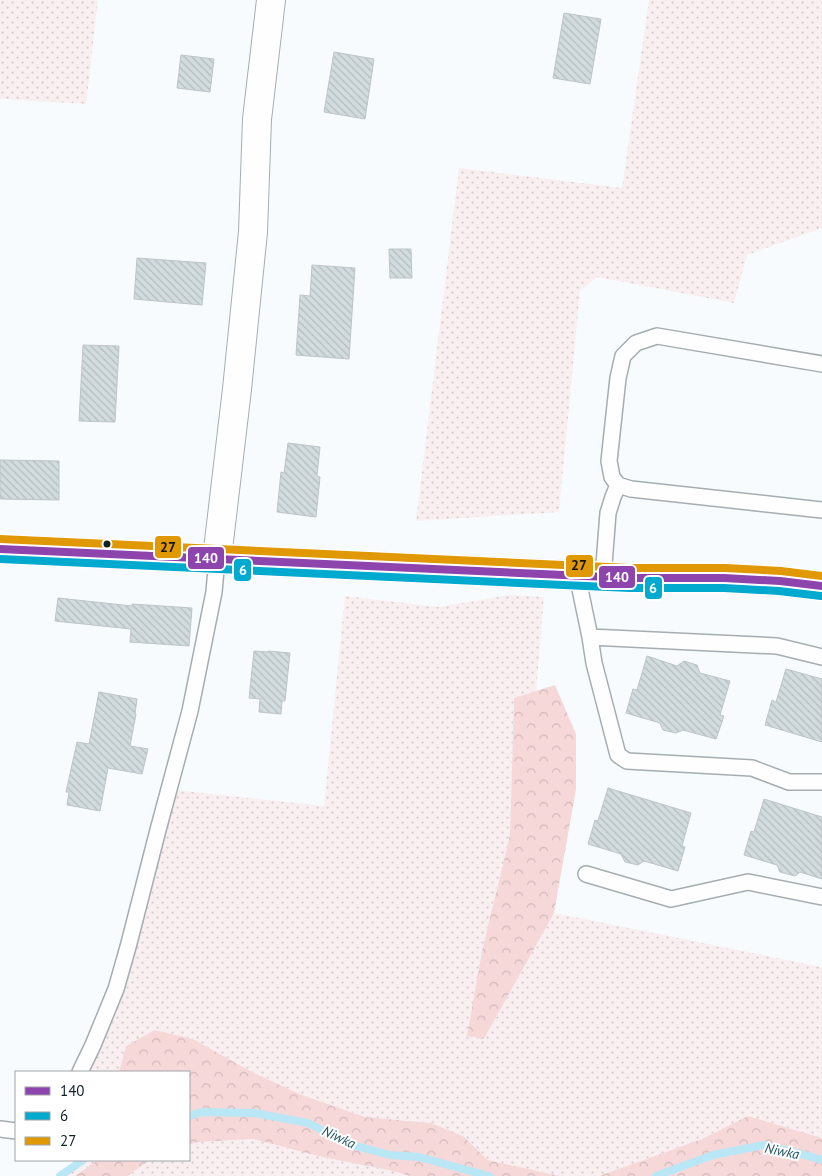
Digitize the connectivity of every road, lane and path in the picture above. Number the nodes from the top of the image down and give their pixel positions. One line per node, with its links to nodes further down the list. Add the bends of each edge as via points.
1 (271, 0): 6 (main road, via 257,119 253,232)
2 (822, 364): 3 (lane, via 657,336 636,343 623,356 618,378 609,460 612,477)
3 (618, 485): 4 (lane); 7 (lane)
4 (822, 510)
5 (0, 548): 6 (main road)
6 (217, 558): 7 (main road); 14 (lane, via 214,592 190,711 128,947 116,989)
7 (590, 576): 8 (main road, via 743,579); 9 (lane)
8 (822, 586)
9 (590, 637): 10 (lane, via 777,646); 11 (lane, via 618,755 627,762 752,768 789,782)
10 (822, 657)
11 (822, 782)
12 (586, 874): 13 (lane, via 671,899 748,882)
13 (822, 898)
14 (80, 1071)
15 (0, 1129): 16 (lane)
16 (15, 1131)

